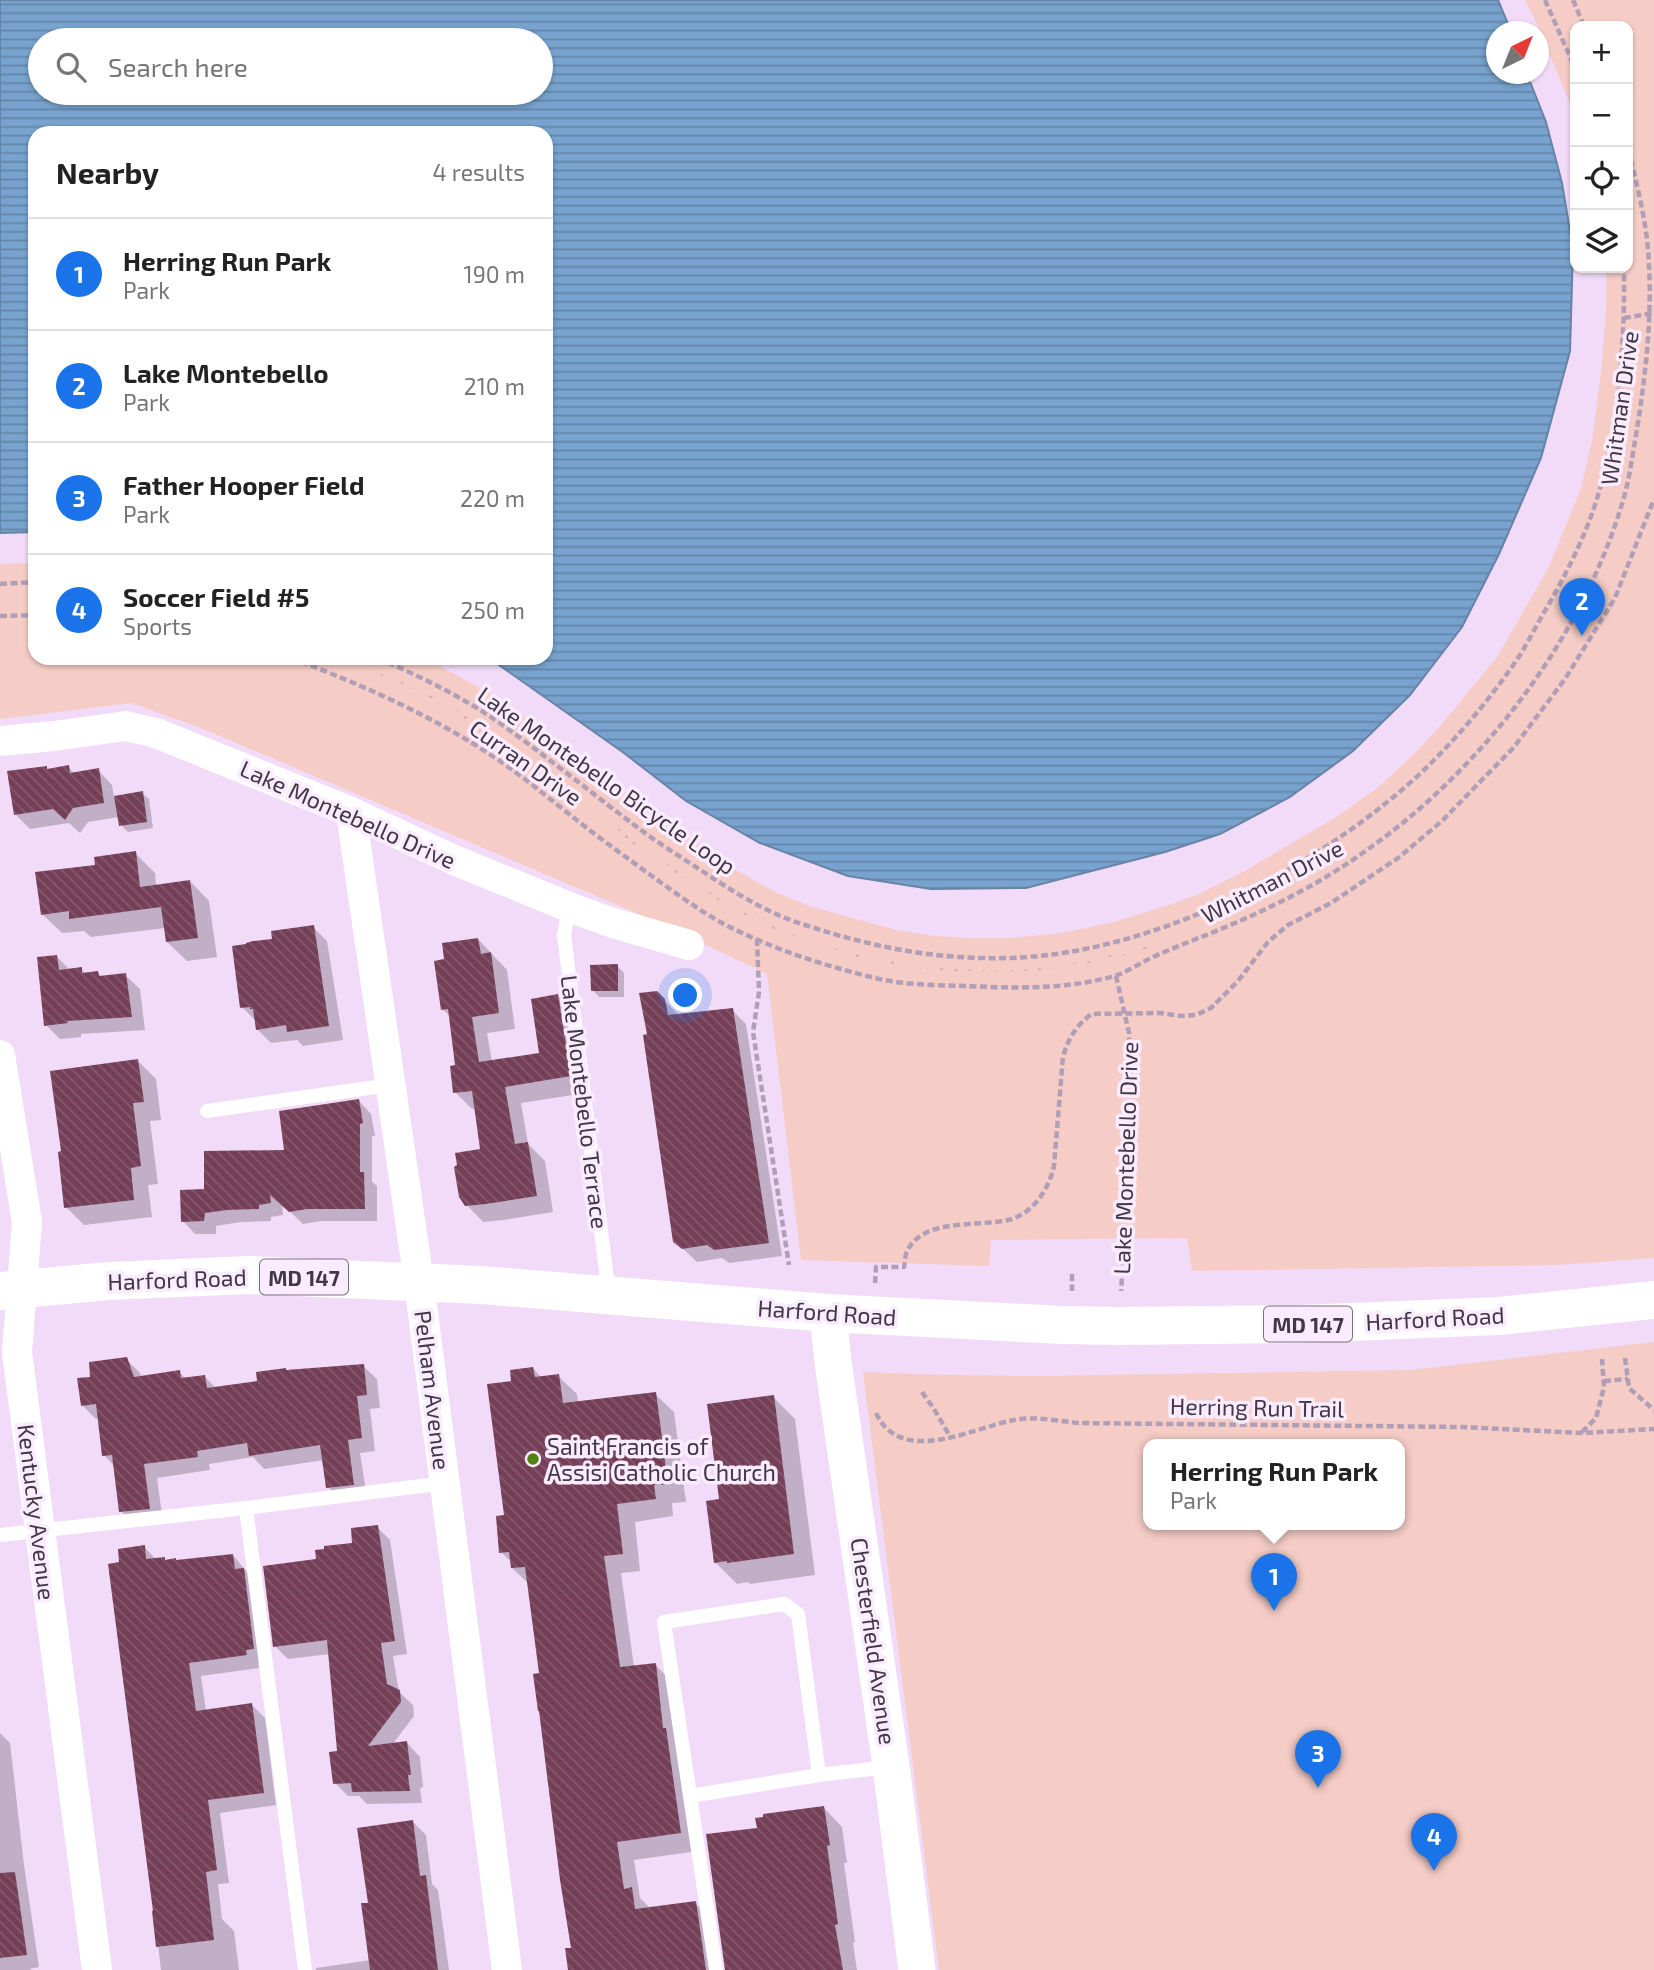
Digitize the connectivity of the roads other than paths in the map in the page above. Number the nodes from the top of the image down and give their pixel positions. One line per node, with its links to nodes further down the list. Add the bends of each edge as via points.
1 (0, 741): 2 (street, Lake Montebello Drive, via 125,726 166,736)
2 (351, 812): 3 (street, Lake Montebello Drive); 6 (street, Pelham Avenue)
3 (569, 907): 4 (street, Lake Montebello Drive); 10 (lane, Lake Montebello Terrace, via 564,935)
4 (689, 945)
5 (0, 1055): 9 (street, Kentucky Avenue, via 27,1222)
6 (390, 1085): 7 (lane); 8 (street, Pelham Avenue)
7 (207, 1111)
8 (419, 1282): 9 (main road, Harford Road / MD 147, via 247,1275); 10 (main road, Harford Road / MD 147); 13 (street, Pelham Avenue)
9 (11, 1290): 15 (street, Kentucky Avenue)
10 (609, 1296): 12 (main road, Harford Road / MD 147)
11 (1654, 1300): 12 (main road, Harford Road / MD 147, via 1499,1316 1302,1324 1062,1325)
12 (828, 1313): 17 (street, Chesterfield Avenue)
13 (445, 1483): 14 (lane); 22 (street, Pelham Avenue)
14 (246, 1508): 15 (lane); 21 (lane)
15 (40, 1531): 16 (lane); 20 (street, Kentucky Avenue)
16 (0, 1535)
17 (891, 1766): 18 (lane); 24 (street, Chesterfield Avenue)
18 (819, 1775): 19 (lane); 19 (lane, via 797,1614 784,1604 664,1622)
19 (690, 1796): 23 (lane)
20 (97, 1970)
21 (305, 1970)
22 (508, 1970)
23 (716, 1970)
24 (917, 1970)

